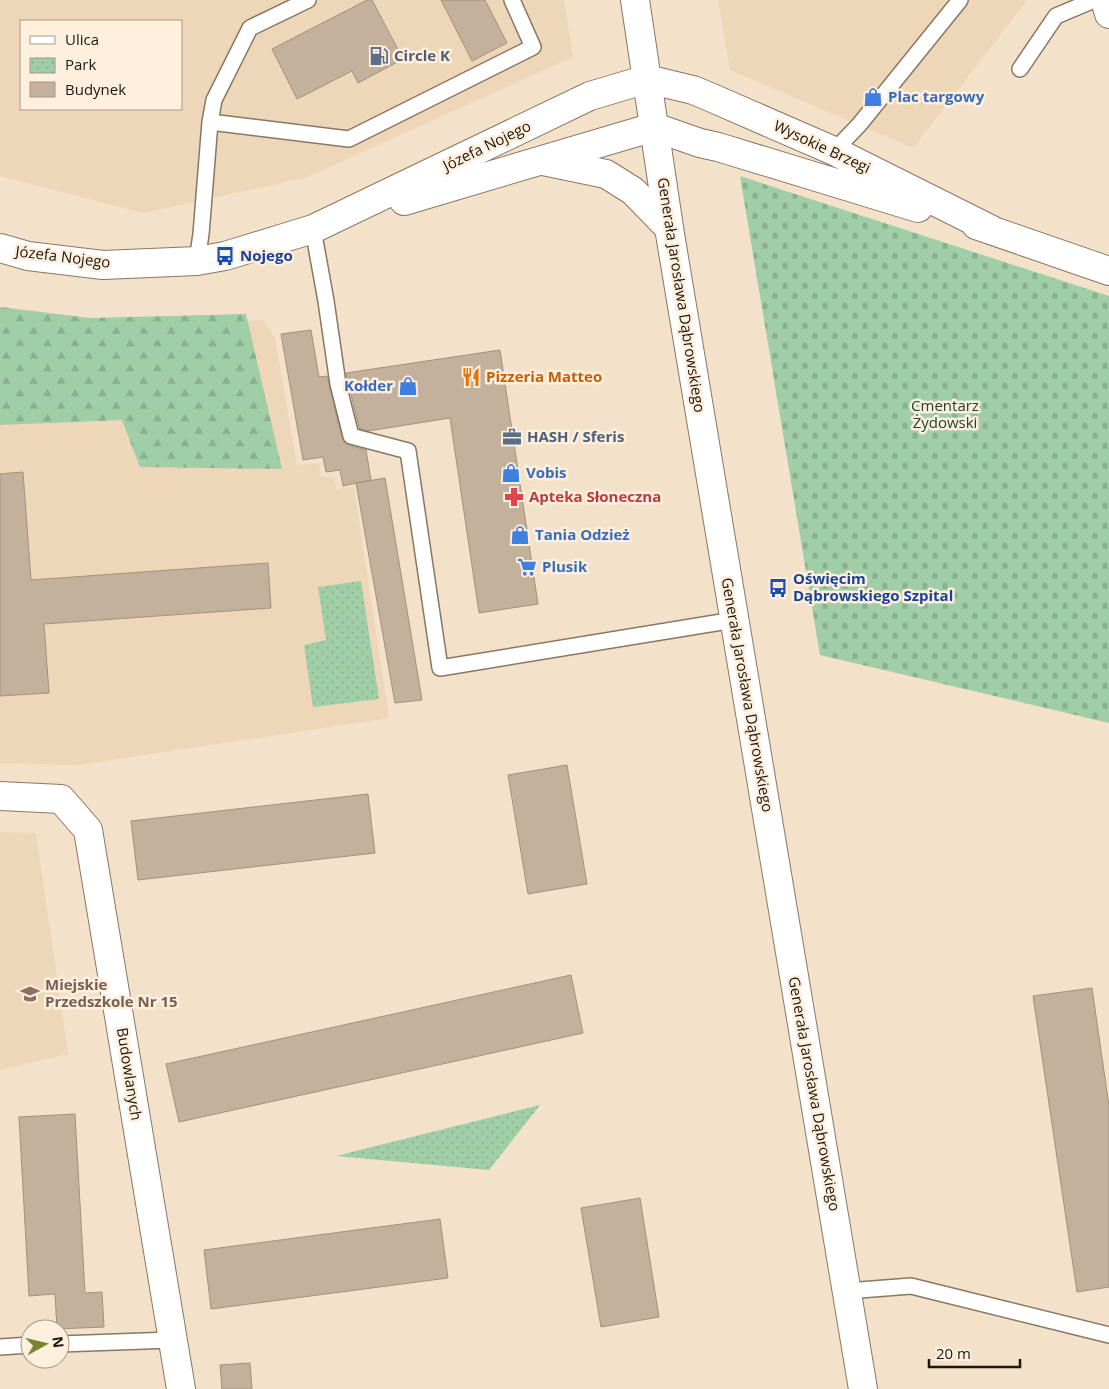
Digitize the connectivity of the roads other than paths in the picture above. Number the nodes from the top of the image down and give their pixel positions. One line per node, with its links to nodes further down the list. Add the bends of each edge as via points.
1 (308, 0): 10 (lane, via 250,28 214,100)
2 (512, 0): 10 (lane, via 534,47 349,139)
3 (634, 0): 9 (street, Generała Jarosława Dąbrowskiego)
4 (960, 0): 12 (lane)
5 (1094, 0): 8 (lane, via 1056,16)
6 (1105, 0): 7 (street)
7 (1109, 14)
8 (1020, 69)
9 (647, 79): 11 (street, Generała Jarosława Dąbrowskiego); 12 (street, Wysokie Brzegi, via 710,97); 14 (street, Józefa Nojego, via 590,96)
10 (210, 122): 18 (lane)
11 (654, 127): 13 (street, Józefa Nojego); 15 (street, Generała Jarosława Dąbrowskiego); 16 (street, Wysokie Brzegi)
12 (834, 152): 16 (street, Wysokie Brzegi)
13 (540, 160): 14 (street, Józefa Nojego); 15 (street, via 606,174 633,191)
14 (322, 225): 18 (street, Józefa Nojego, via 224,256); 20 (lane, via 326,300 338,384 351,436 408,451 440,668)
15 (669, 228): 20 (street, Generała Jarosława Dąbrowskiego)
16 (992, 230): 19 (street, Wysokie Brzegi)
17 (0, 248): 18 (street, Józefa Nojego, via 28,256 103,265)
18 (197, 261)
19 (1109, 271)
20 (734, 620): 22 (street, Generała Jarosława Dąbrowskiego)
21 (0, 796): 24 (street, Budowlanych, via 62,799 88,830)
22 (847, 1291): 23 (lane, via 912,1286); 29 (street, Generała Jarosława Dąbrowskiego)
23 (1109, 1334)
24 (172, 1340): 25 (lane); 28 (street, Budowlanych)
25 (70, 1344)
26 (20, 1346): 27 (lane)
27 (0, 1347)
28 (181, 1389)
29 (863, 1389)

